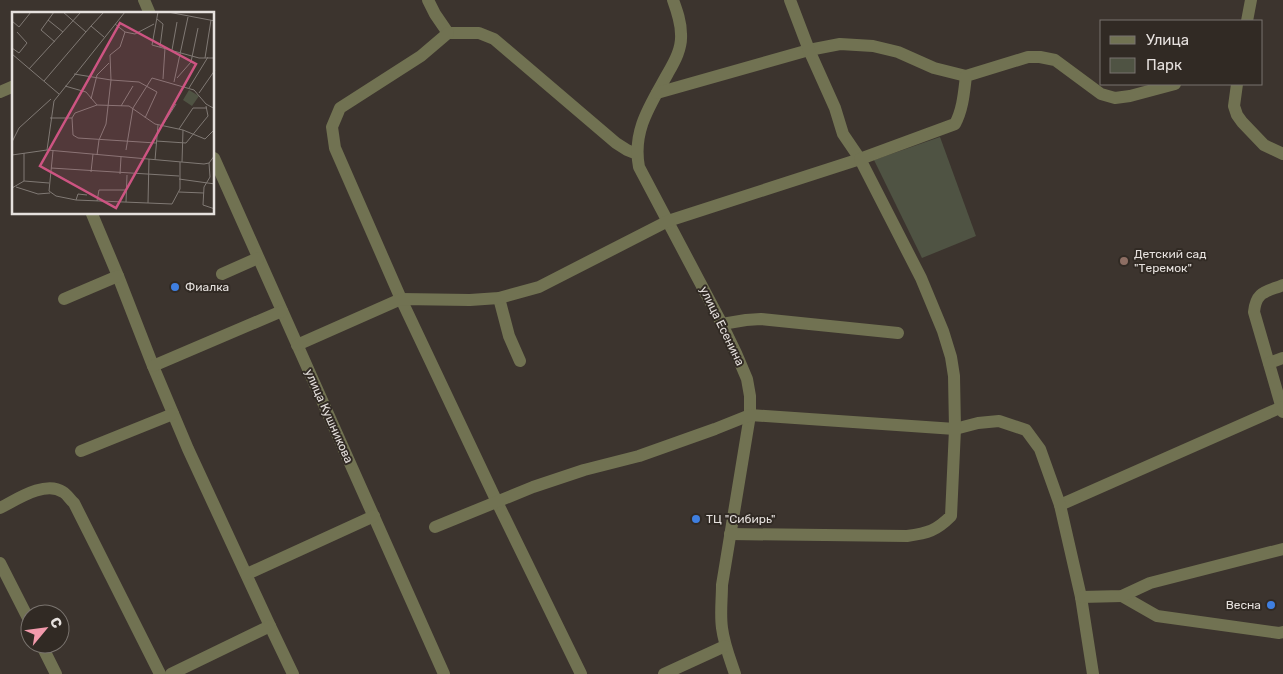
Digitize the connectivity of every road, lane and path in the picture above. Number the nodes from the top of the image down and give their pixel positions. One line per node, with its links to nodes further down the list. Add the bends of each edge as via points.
1 (144, 0): 6 (street)
2 (428, 0): 8 (street)
3 (673, 0): 15 (street, улица Есенина, via 682,34 680,47)
4 (790, 0): 9 (street)
5 (1251, 0): 7 (street)
6 (149, 12)
7 (1247, 20)
8 (448, 33): 16 (street, via 478,33 494,39 616,143); 28 (street, via 421,56 340,108 332,126 335,148)
9 (809, 50): 10 (street, via 840,44 873,46); 15 (street); 18 (street, via 843,134)
10 (966, 76): 11 (street, via 1028,57 1040,57 1055,60 1101,94 1115,98); 18 (street, via 955,124)
11 (1171, 85)
12 (1237, 85): 17 (street, via 1234,106 1237,115 1264,145)
13 (12, 87): 14 (street)
14 (0, 92)
15 (657, 93): 16 (street, улица Есенина, via 641,124)
16 (637, 154): 21 (street, улица Есенина, via 640,167)
17 (1283, 154)
18 (860, 159): 21 (street); 40 (street, via 943,331 954,376)
19 (215, 160): 22 (street, улица Кушникова)
20 (92, 215): 24 (street)
21 (668, 221): 26 (street, via 540,288); 30 (street, улица Есенина)
22 (258, 258): 23 (street); 29 (street, улица Кушникова)
23 (222, 274)
24 (118, 276): 27 (street); 36 (street)
25 (1283, 286): 35 (street, via 1264,293 1255,303 1254,312)
26 (499, 298): 28 (street); 34 (street, via 509,336)
27 (64, 299)
28 (401, 299): 32 (street); 42 (street)
29 (282, 311): 32 (street, улица Кушникова); 36 (street)
30 (722, 324): 31 (street, via 761,319); 39 (street, улица Есенина, via 747,379)
31 (898, 333)
32 (297, 345): 45 (street, улица Кушникова)
33 (1283, 358): 35 (street)
34 (520, 361)
35 (1269, 363): 37 (street)
36 (153, 366): 38 (street)
37 (1282, 409): 43 (street)
38 (173, 414): 41 (street); 50 (street)
39 (750, 415): 40 (street); 42 (street, via 639,456 584,470); 47 (street, улица Есенина)
40 (955, 429): 43 (street, via 999,421 1026,430 1040,449); 47 (street, via 951,516 940,527 907,536)
41 (81, 451)
42 (497, 502): 46 (street); 63 (street)
43 (1060, 505): 52 (street)
44 (0, 508): 59 (street, via 34,491 52,488 63,492 74,503)
45 (374, 516): 50 (street); 62 (street, улица Кушникова)
46 (435, 527)
47 (730, 534): 56 (street, улица Есенина, via 721,612)
48 (1283, 548): 51 (street, via 1150,583)
49 (0, 563): 53 (street)
50 (246, 574): 54 (street)
51 (1122, 596): 52 (street); 55 (street, via 1157,616)
52 (1081, 597): 66 (street)
53 (21, 604)
54 (270, 626): 60 (street); 61 (street)
55 (1283, 632)
56 (726, 646): 64 (street); 65 (street, улица Есенина)
57 (46, 654): 58 (street)
58 (56, 674)
59 (160, 674)
60 (171, 674)
61 (293, 674)
62 (444, 674)
63 (581, 674)
64 (664, 674)
65 (735, 674)
66 (1093, 674)

